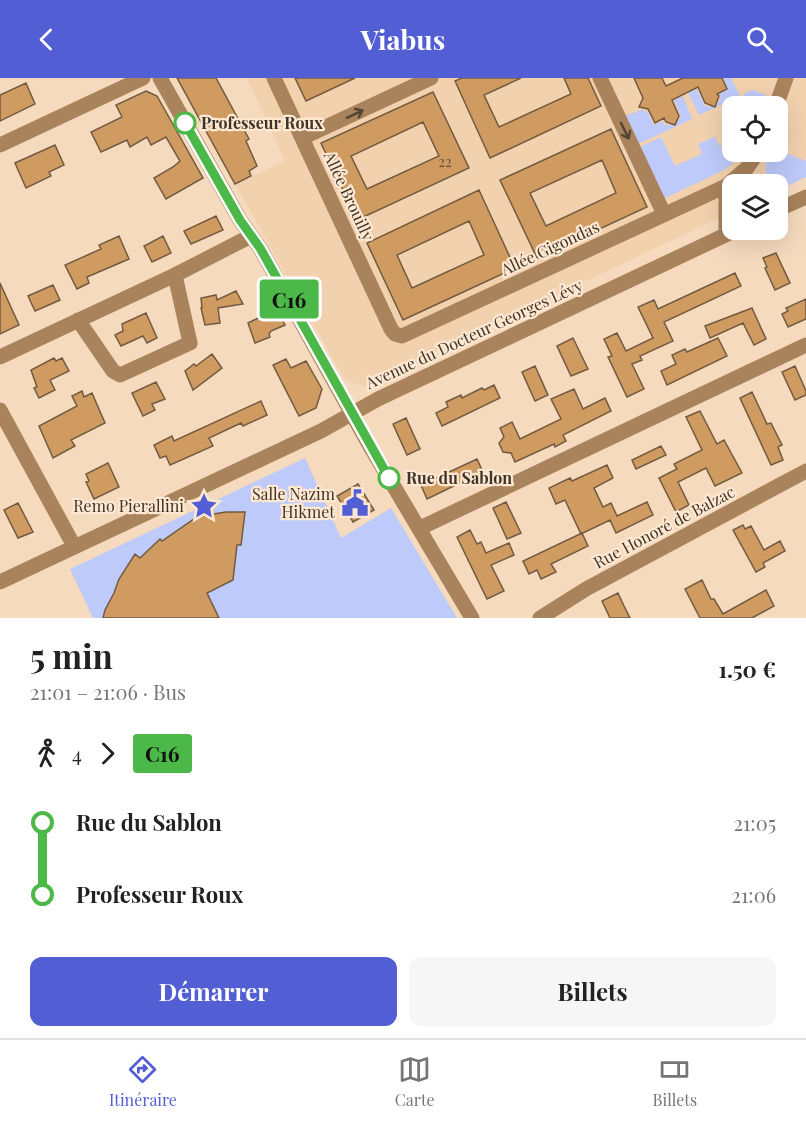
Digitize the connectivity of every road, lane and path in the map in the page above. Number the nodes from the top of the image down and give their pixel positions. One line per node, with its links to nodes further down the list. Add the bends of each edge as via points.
1 (143, 78): 9 (street)
2 (160, 78): 16 (street)
3 (274, 78): 8 (street, Allée Brouilly)
4 (431, 78): 8 (street, one-way to 4)
5 (600, 78): 15 (street, one-way to 15)
6 (786, 78): 7 (street)
7 (780, 96)
8 (302, 138): 20 (street, Allée Brouilly)
9 (0, 145)
10 (751, 162): 11 (street, Allée Gigondas)
11 (742, 174)
12 (722, 192): 15 (street, Allée Gigondas)
13 (806, 197): 14 (street)
14 (788, 205)
15 (664, 214): 20 (street, Allée Gigondas, via 410,334 402,336)
16 (251, 236): 18 (street); 24 (street)
17 (722, 236): 24 (street, Avenue du Docteur Georges Lévy)
18 (175, 275): 19 (street); 19 (street, via 190,343 150,362 120,375 113,371)
19 (78, 320): 22 (street)
20 (391, 329)
21 (806, 345): 26 (street)
22 (0, 357)
23 (0, 410): 27 (street)
24 (352, 413): 26 (street); 27 (street, Avenue du Docteur Georges Lévy)
25 (806, 471): 30 (street, Rue Honoré de Balzac, via 586,589)
26 (420, 528): 29 (street)
27 (74, 546): 28 (street, Avenue du Docteur Georges Lévy)
28 (0, 582)
29 (472, 618)
30 (540, 618)

